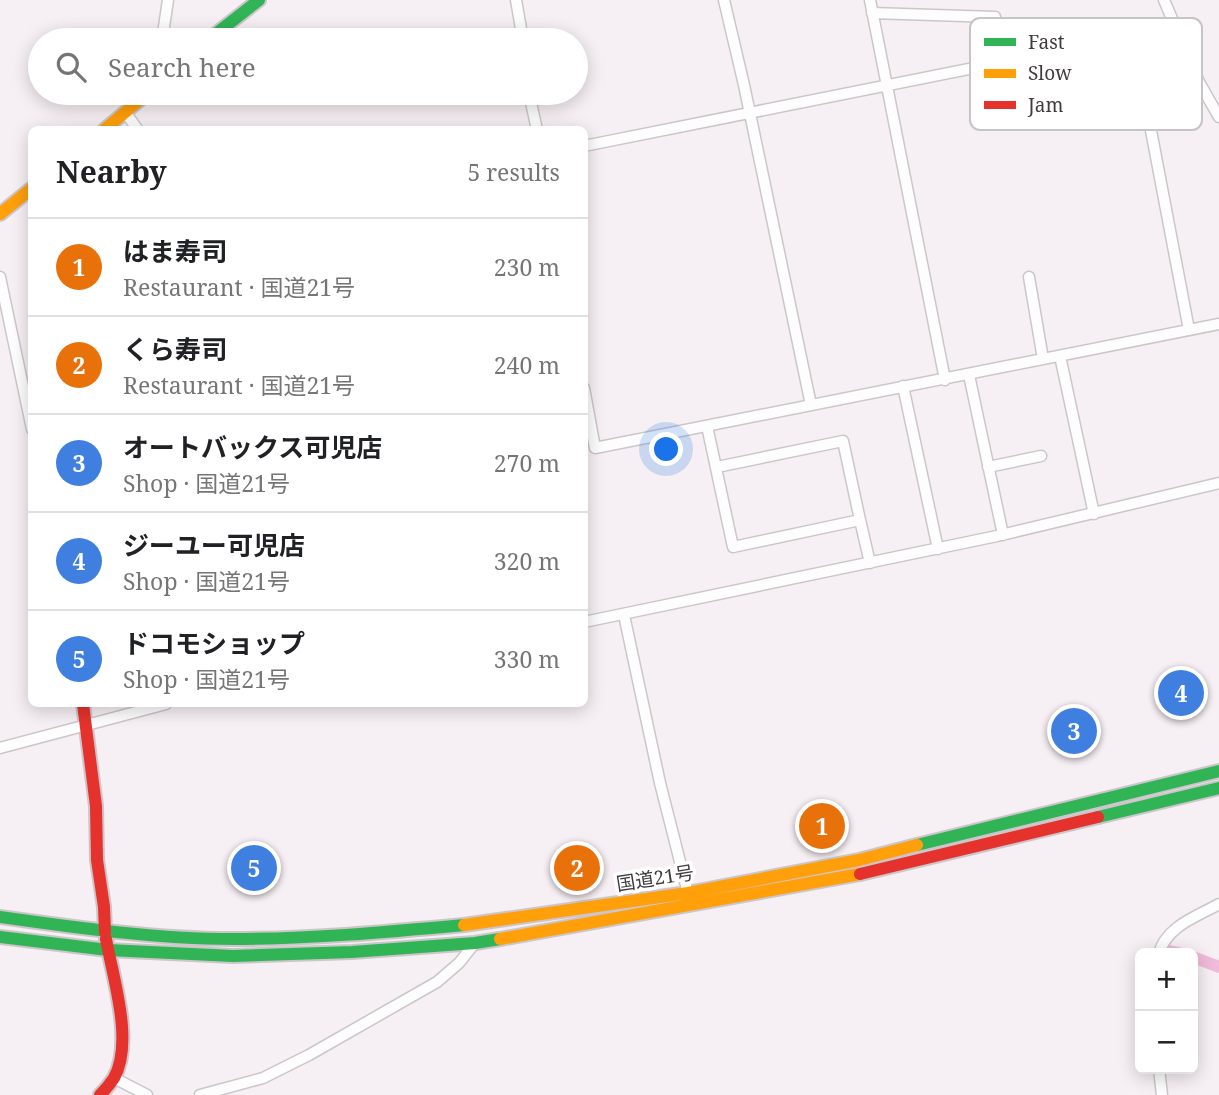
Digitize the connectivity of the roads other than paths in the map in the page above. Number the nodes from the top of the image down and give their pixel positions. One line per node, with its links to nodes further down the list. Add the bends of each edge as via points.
1 (168, 0): 10 (street)
2 (259, 0): 11 (main road)
3 (516, 0): 12 (street)
4 (724, 0): 19 (street)
5 (870, 0): 7 (street)
6 (1164, 0): 9 (street)
7 (872, 13): 8 (street); 14 (street)
8 (995, 18)
9 (1170, 18)
10 (164, 28)
11 (223, 28)
12 (521, 28)
13 (970, 70): 14 (street)
14 (887, 86): 19 (street); 35 (street)
15 (1202, 87): 20 (street)
16 (133, 105): 18 (main road)
17 (532, 105): 23 (street)
18 (125, 112): 21 (main road); 22 (street)
19 (750, 114): 25 (street); 37 (street)
20 (1219, 117)
21 (109, 126)
22 (135, 126)
23 (536, 126)
24 (1151, 130): 31 (street)
25 (588, 145)
26 (28, 191): 27 (main road)
27 (0, 214)
28 (0, 276): 38 (street)
29 (1029, 277): 33 (street)
30 (1219, 324): 31 (street)
31 (1189, 330): 32 (street)
32 (1059, 356): 33 (street); 45 (street)
33 (1043, 359): 34 (street)
34 (969, 375): 35 (street); 43 (street)
35 (945, 380): 36 (street)
36 (904, 386): 37 (street); 48 (street)
37 (811, 405): 40 (street)
38 (28, 410)
39 (588, 410): 40 (street, via 595,449)
40 (707, 426): 42 (street)
41 (1041, 456): 43 (street)
42 (717, 467): 46 (street, via 843,441); 46 (street, via 733,547)
43 (988, 467): 47 (street)
44 (1219, 483): 45 (street)
45 (1094, 514): 47 (street)
46 (860, 520): 49 (street)
47 (1003, 535): 48 (street)
48 (938, 549): 49 (street)
49 (870, 563): 50 (street)
50 (624, 615): 51 (street); 58 (street)
51 (588, 621)
52 (84, 707): 54 (main road)
53 (155, 707): 54 (street)
54 (87, 725): 55 (street); 61 (main road)
55 (0, 748)
56 (1219, 771): 58 (main road, 国道21号, via 859,860)
57 (1219, 788): 63 (main road, 国道21号, via 862,874)
58 (688, 893): 61 (main road, 国道21号, via 492,922 351,936 233,939)
59 (1219, 904): 64 (street, via 1181,925)
60 (0, 917): 61 (main road, 国道21号)
61 (105, 932): 65 (main road)
62 (0, 937): 65 (main road, 国道21号)
63 (475, 943): 65 (main road, 国道21号, via 233,956); 70 (street, via 438,982 309,1055 262,1078)
64 (1162, 948)
65 (108, 950): 67 (main road, via 122,1026)
66 (1159, 1074): 71 (street)
67 (114, 1078): 68 (main road); 69 (street)
68 (100, 1095)
69 (147, 1095)
70 (200, 1095)
71 (1161, 1095)

